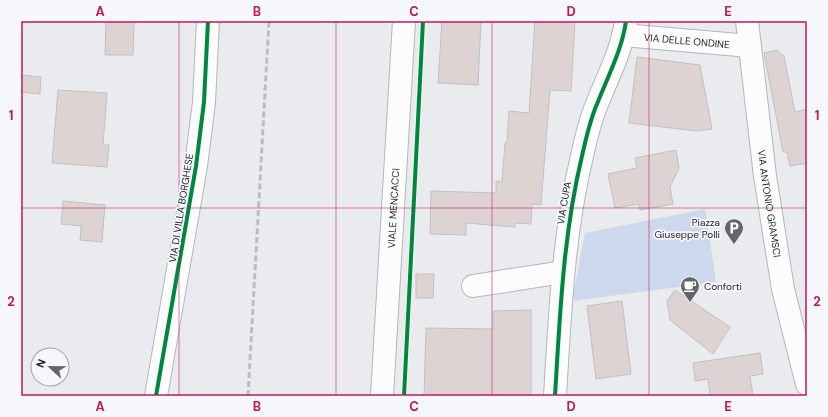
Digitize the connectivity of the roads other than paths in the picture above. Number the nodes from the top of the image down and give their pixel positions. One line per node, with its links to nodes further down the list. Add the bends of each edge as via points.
1 (208, 21): 9 (street, VIA DI VILLA BORGHESE, via 204,102 196,166)
2 (404, 21): 10 (street, VIALE MENCACCI)
3 (747, 21): 5 (street, VIA ANTONIO GRAMSCI)
4 (625, 28): 5 (street, VIA DELLE ONDINE); 6 (street, VIA CUPA, via 581,156)
5 (750, 46): 8 (street, VIA ANTONIO GRAMSCI, via 765,176 783,290)
6 (563, 272): 7 (street); 11 (street, VIA CUPA)
7 (473, 286)
8 (807, 384)
9 (156, 396)
10 (382, 396)
11 (555, 396)

